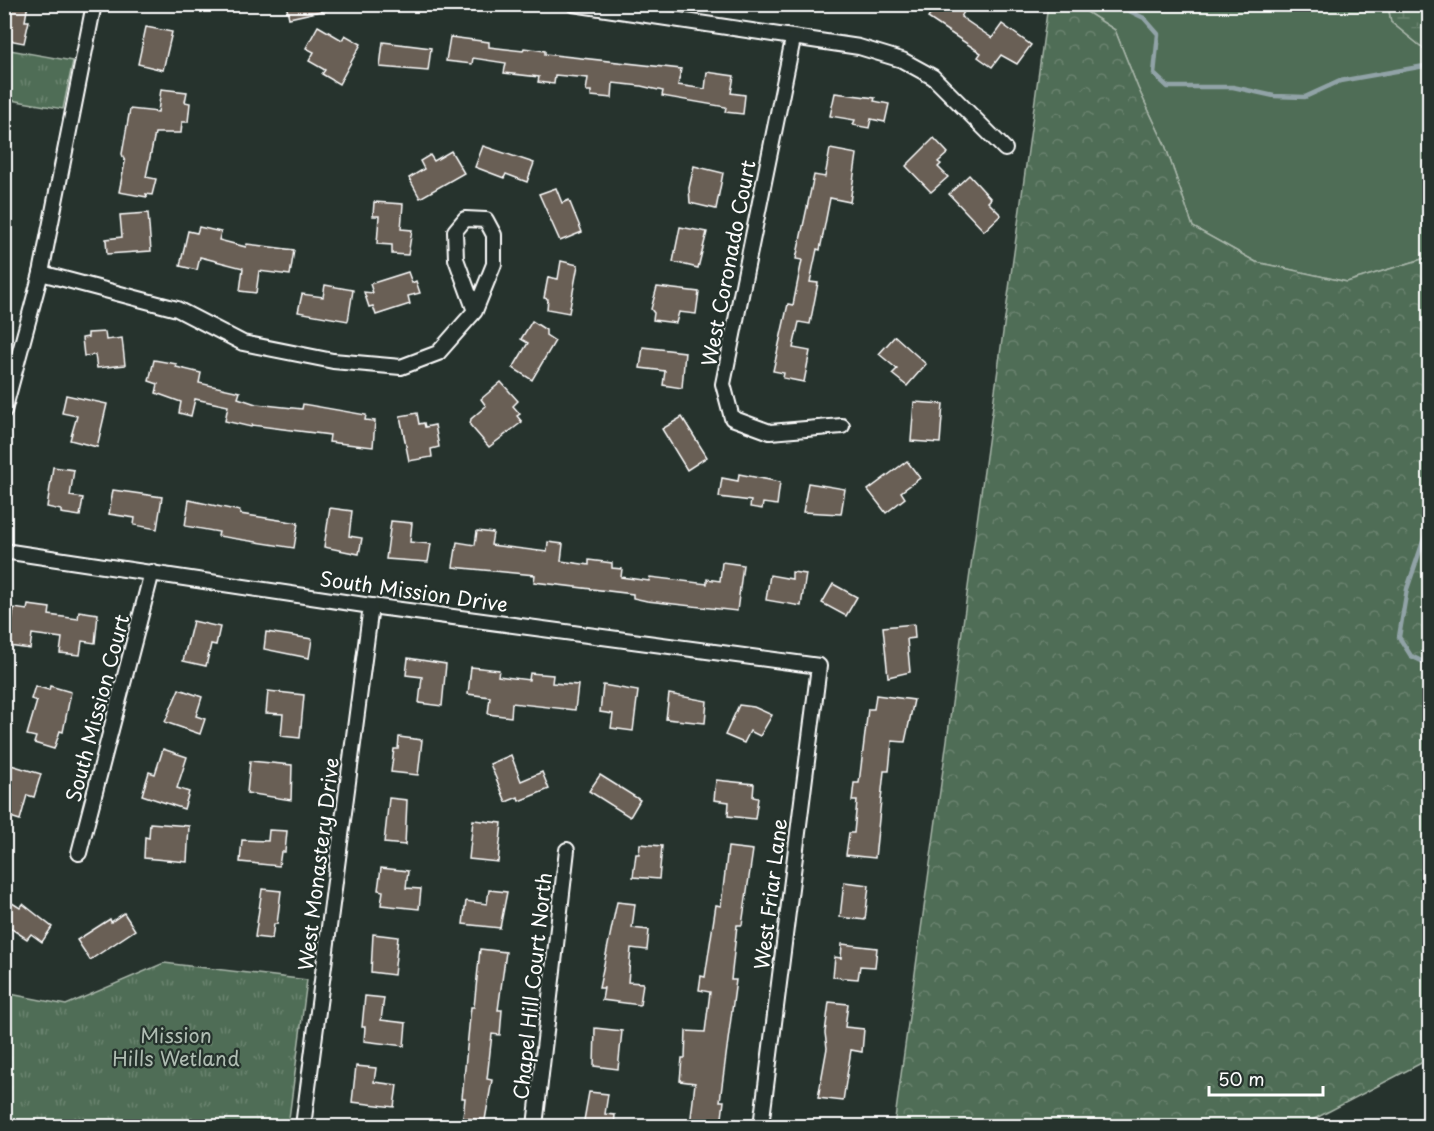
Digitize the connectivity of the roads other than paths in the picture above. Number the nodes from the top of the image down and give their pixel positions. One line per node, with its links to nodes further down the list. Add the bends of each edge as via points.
1 (94, 4): 5 (street)
2 (573, 4): 3 (street)
3 (793, 39): 4 (street, via 859,47 902,60 933,77); 8 (street, West Coronado Court, via 723,384 732,418 770,432)
4 (1005, 149)
5 (40, 273): 6 (street, via 177,309 243,343 333,360 401,367 438,353); 7 (street)
6 (475, 311): 6 (street, via 494,264 494,235 486,220 465,219 455,231 456,259)
7 (4, 411)
8 (842, 426)
9 (4, 550): 10 (street, South Mission Drive)
10 (152, 572): 11 (street, South Mission Drive); 14 (street, South Mission Court)
11 (372, 606): 12 (street, South Mission Drive); 15 (street, West Monastery Drive)
12 (819, 666): 17 (street, West Friar Lane)
13 (567, 850): 16 (street, Chapel Hill Court North)
14 (79, 853)
15 (303, 1126)
16 (535, 1126)
17 (760, 1126)

